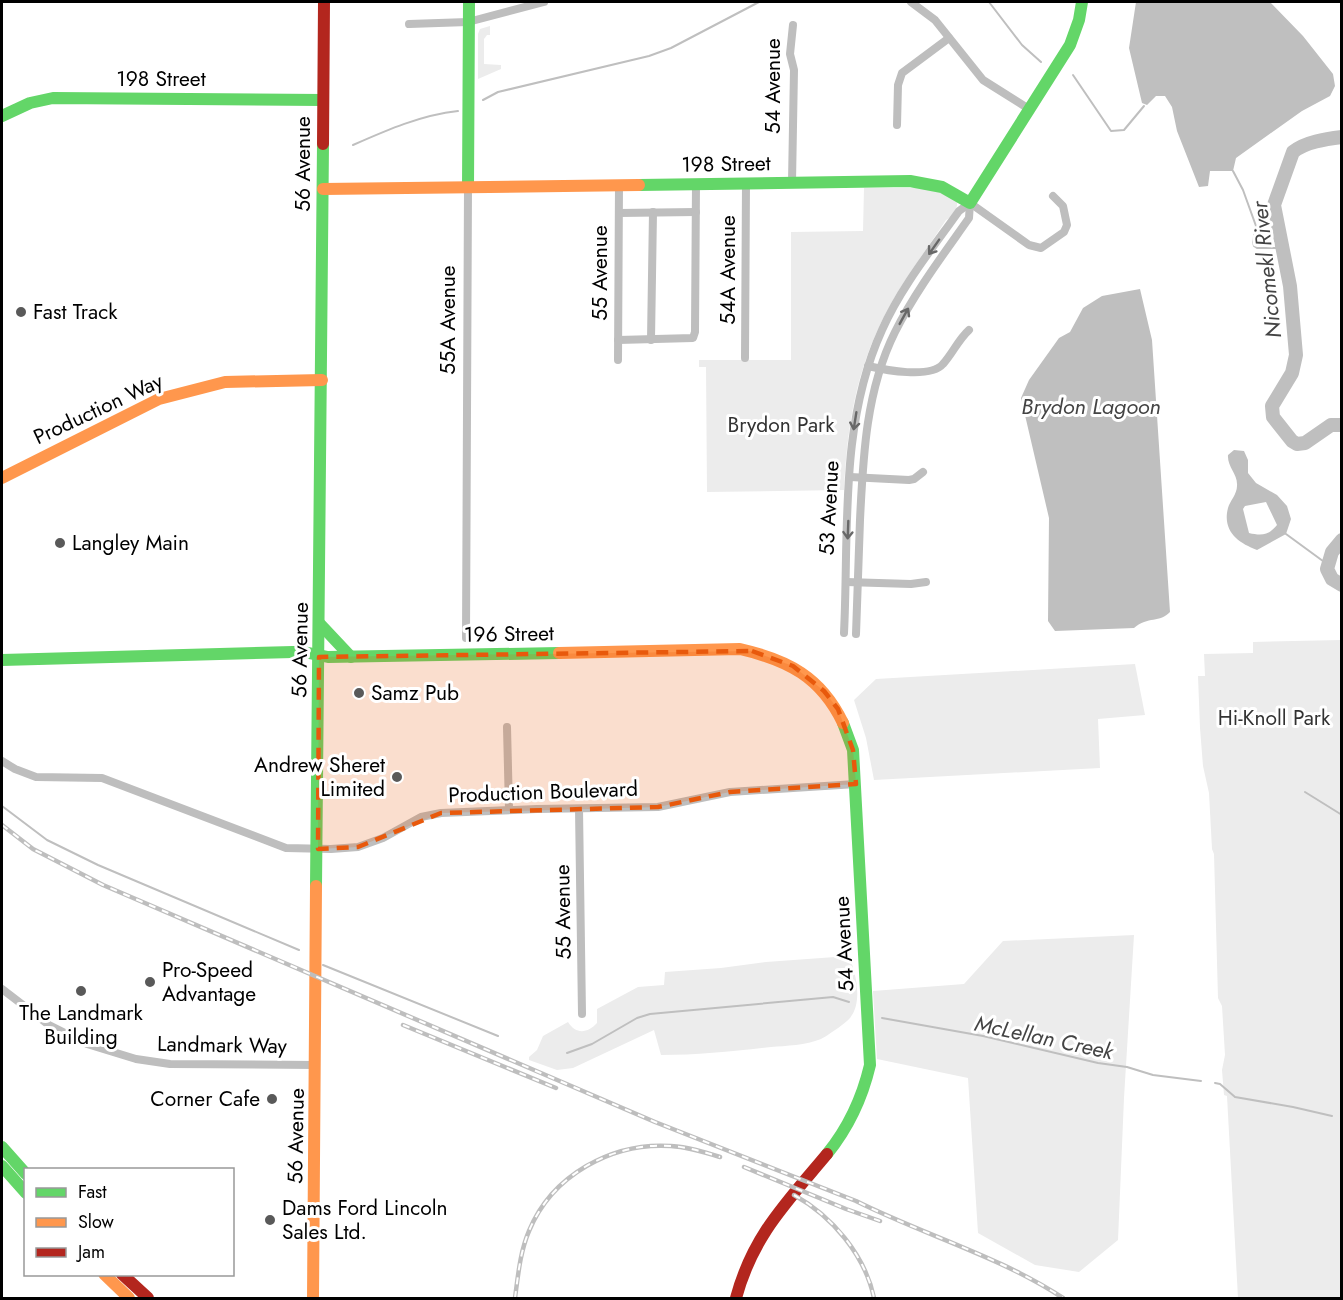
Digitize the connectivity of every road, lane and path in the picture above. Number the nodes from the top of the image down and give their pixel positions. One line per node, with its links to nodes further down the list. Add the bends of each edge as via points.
1 (324, 2): 10 (main road, 56 Avenue)
2 (469, 2): 6 (main road, 55A Avenue)
3 (544, 2): 6 (street)
4 (911, 2): 9 (street, via 935,20)
5 (1082, 2): 11 (main road, 53 Avenue, via 1070,45)
6 (468, 22): 7 (street); 18 (main road, 55A Avenue)
7 (409, 24)
8 (793, 25): 14 (street, 54 Avenue)
9 (949, 38): 11 (street, via 983,80); 13 (street, via 902,73)
10 (323, 100): 12 (main road, 198 Street, via 53,98); 19 (main road, 56 Avenue)
11 (1029, 108): 21 (main road, 53 Avenue)
12 (2, 116)
13 (897, 125)
14 (792, 182): 15 (main road, 198 Street); 21 (main road, 198 Street, via 925,182 947,187)
15 (746, 183): 16 (main road, 198 Street); 28 (street, 54A Avenue)
16 (696, 184): 17 (main road, 198 Street); 23 (street)
17 (619, 185): 18 (main road, 198 Street); 24 (street, 55 Avenue)
18 (468, 187): 19 (main road, 198 Street); 43 (street, 55A Avenue)
19 (323, 189): 32 (main road, 56 Avenue)
20 (1053, 196): 21 (street, 198 Street, via 1063,206 1067,225 1064,232 1041,248 1029,245)
21 (970, 203): 30 (street, 53 Avenue, one-way to 30, via 959,211 905,288); 31 (street, 53 Avenue, one-way to 21, via 894,334 916,294 969,218)
22 (653, 212): 23 (street); 24 (street); 27 (street)
23 (696, 212): 27 (street, via 693,338)
24 (619, 213): 26 (street, 55 Avenue)
25 (969, 330): 31 (street, via 936,370)
26 (618, 340): 27 (street); 29 (street, 55 Avenue)
27 (651, 340)
28 (745, 358)
29 (618, 360)
30 (868, 366): 31 (street); 34 (street, 53 Avenue, one-way to 34, via 858,402)
31 (881, 369): 36 (street, 53 Avenue, via 871,404)
32 (322, 380): 35 (main road, Production Way, via 225,382 183,391 159,399); 40 (main road, 56 Avenue)
33 (923, 472): 36 (street, via 909,480)
34 (849, 477): 36 (street); 39 (street, 53 Avenue, one-way to 39)
35 (2, 478)
36 (862, 478): 37 (street, 53 Avenue)
37 (858, 582): 38 (street); 39 (street); 42 (street, 53 Avenue)
38 (926, 582)
39 (846, 586): 41 (street, 53 Avenue)
40 (320, 624): 45 (main road, 56 Avenue); 46 (main road)
41 (844, 633)
42 (856, 634)
43 (466, 638)
44 (700, 649): 46 (main road, 196 Street); 51 (main road, 54 Avenue, via 752,651 778,659 808,676 824,691 848,731)
45 (319, 657): 46 (main road, 196 Street); 47 (main road, 196 Street, via 293,652); 48 (main road, 196 Street); 54 (main road, 56 Avenue)
46 (351, 657)
47 (2, 660)
48 (2, 668)
49 (507, 727): 52 (street)
50 (2, 761): 54 (street, Production Boulevard, via 36,777 102,778 286,848)
51 (856, 784): 53 (street, Production Boulevard, via 730,792 658,807); 67 (main road, 54 Avenue, via 870,1065 867,1085 853,1119 779,1210 755,1248)
52 (509, 809): 53 (street, Production Boulevard); 54 (street, Production Boulevard, via 432,814 358,846)
53 (579, 809): 56 (street, 55 Avenue)
54 (318, 849): 57 (main road, 56 Avenue)
55 (2, 989): 57 (street, Landmark Way, via 49,1025 87,1044 136,1059 170,1064)
56 (582, 1014)
57 (316, 1065): 66 (main road, 56 Avenue)
58 (2, 1147): 60 (main road)
59 (2, 1166): 61 (main road)
60 (24, 1172)
61 (24, 1191)
62 (105, 1276): 64 (main road)
63 (123, 1276): 65 (main road)
64 (129, 1299)
65 (148, 1299)
66 (313, 1299)
67 (736, 1299)

